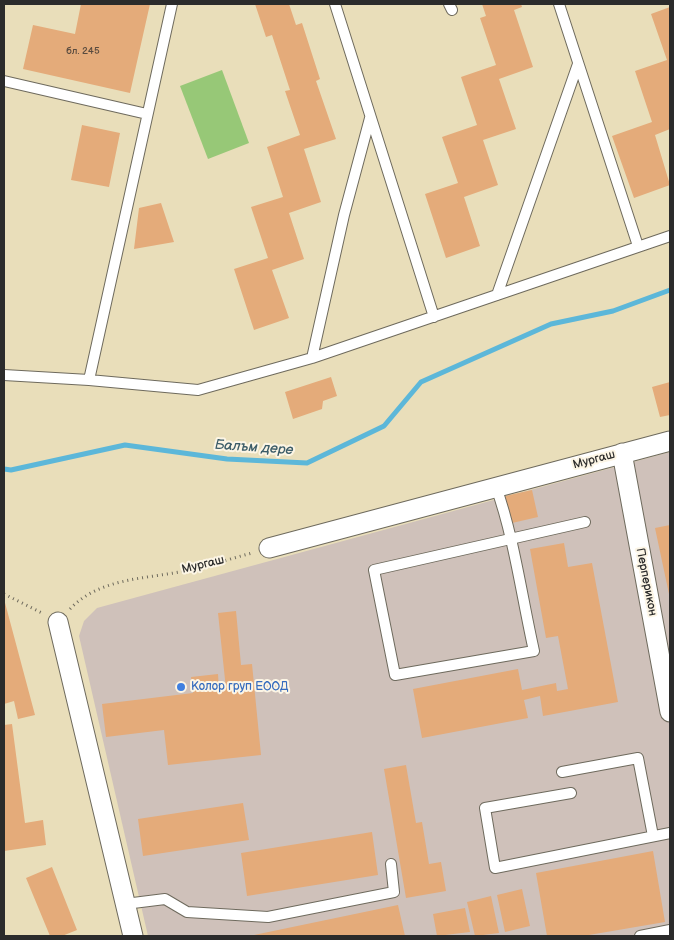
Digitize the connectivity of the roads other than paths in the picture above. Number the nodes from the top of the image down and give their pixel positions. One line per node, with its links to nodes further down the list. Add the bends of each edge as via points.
1 (172, 4): 6 (lane)
2 (334, 4): 7 (lane)
3 (558, 4): 4 (lane)
4 (578, 64): 9 (lane); 10 (lane)
5 (4, 81): 6 (lane)
6 (147, 114): 14 (lane)
7 (371, 117): 11 (lane); 12 (lane, via 345,210)
8 (670, 236): 9 (lane)
9 (638, 246): 10 (lane)
10 (497, 295): 11 (lane)
11 (434, 316): 12 (lane)
12 (312, 358): 14 (lane, via 198,390)
13 (4, 375): 14 (lane)
14 (89, 380)
15 (670, 441): 16 (street, Мургаш)
16 (622, 453): 17 (street, Мургаш); 22 (street, Перперикон)
17 (496, 486): 19 (lane); 20 (street, Мургаш)
18 (585, 522): 19 (lane)
19 (509, 539): 19 (lane, via 534,651 395,675 374,570)
20 (269, 548)
21 (58, 622): 28 (street)
22 (670, 712)
23 (562, 772): 26 (lane, via 638,758)
24 (572, 793): 26 (lane, via 485,808 495,868)
25 (670, 833): 26 (lane)
26 (653, 836)
27 (391, 864): 28 (lane, via 394,892 268,917 187,912 165,899)
28 (125, 904): 30 (street)
29 (670, 930): 31 (lane)
30 (133, 936)
31 (640, 936)

